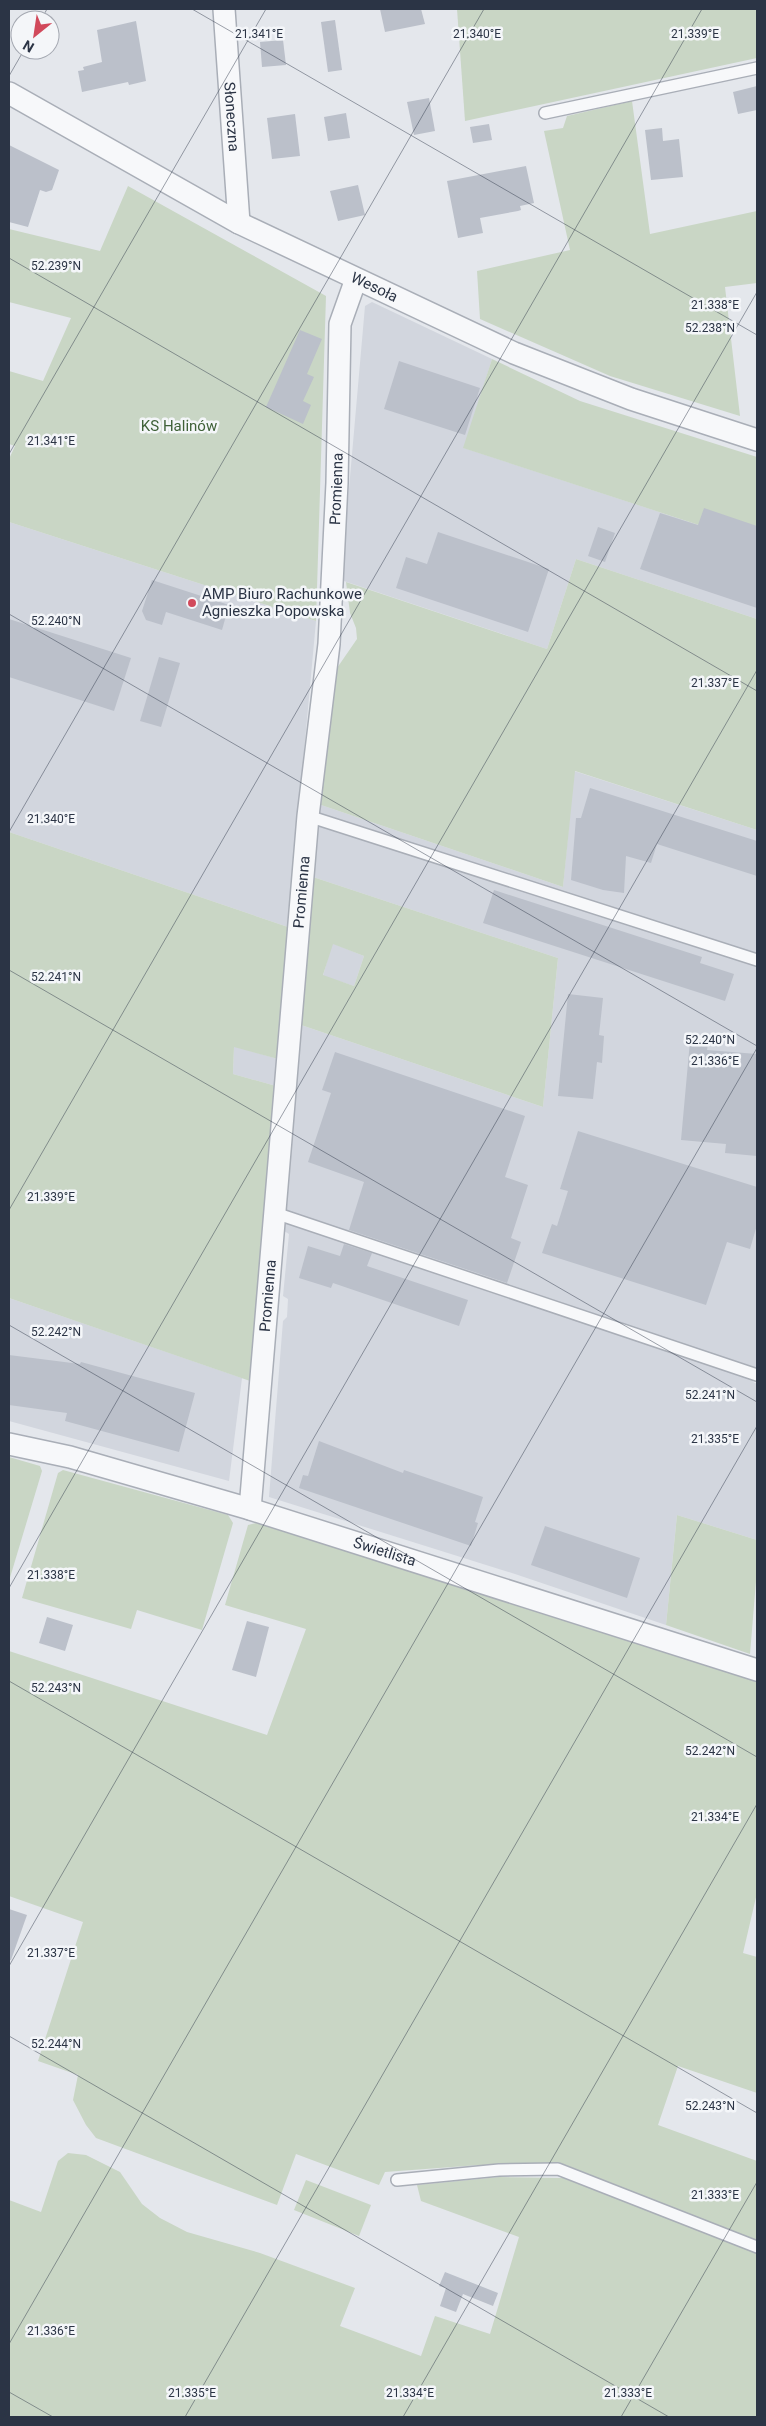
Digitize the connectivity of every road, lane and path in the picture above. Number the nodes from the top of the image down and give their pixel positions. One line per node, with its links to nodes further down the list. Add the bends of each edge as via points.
1 (224, 9): 5 (street, Słoneczna)
2 (757, 68): 4 (lane)
3 (9, 93): 5 (street, Wesoła)
4 (545, 113)
5 (239, 223): 6 (street, Wesoła)
6 (356, 279): 7 (street, Wesoła, via 514,353 631,399); 8 (street, Promienna, via 340,324 329,644)
7 (757, 440)
8 (308, 816): 9 (lane); 10 (street, Promienna)
9 (757, 960)
10 (275, 1213): 11 (lane); 13 (street, Promienna)
11 (757, 1375)
12 (9, 1444): 13 (street, Świetlista, via 70,1457)
13 (250, 1509): 14 (street, Świetlista)
14 (757, 1670)
15 (397, 2180): 16 (lane, via 499,2170 558,2169)
16 (757, 2247)

